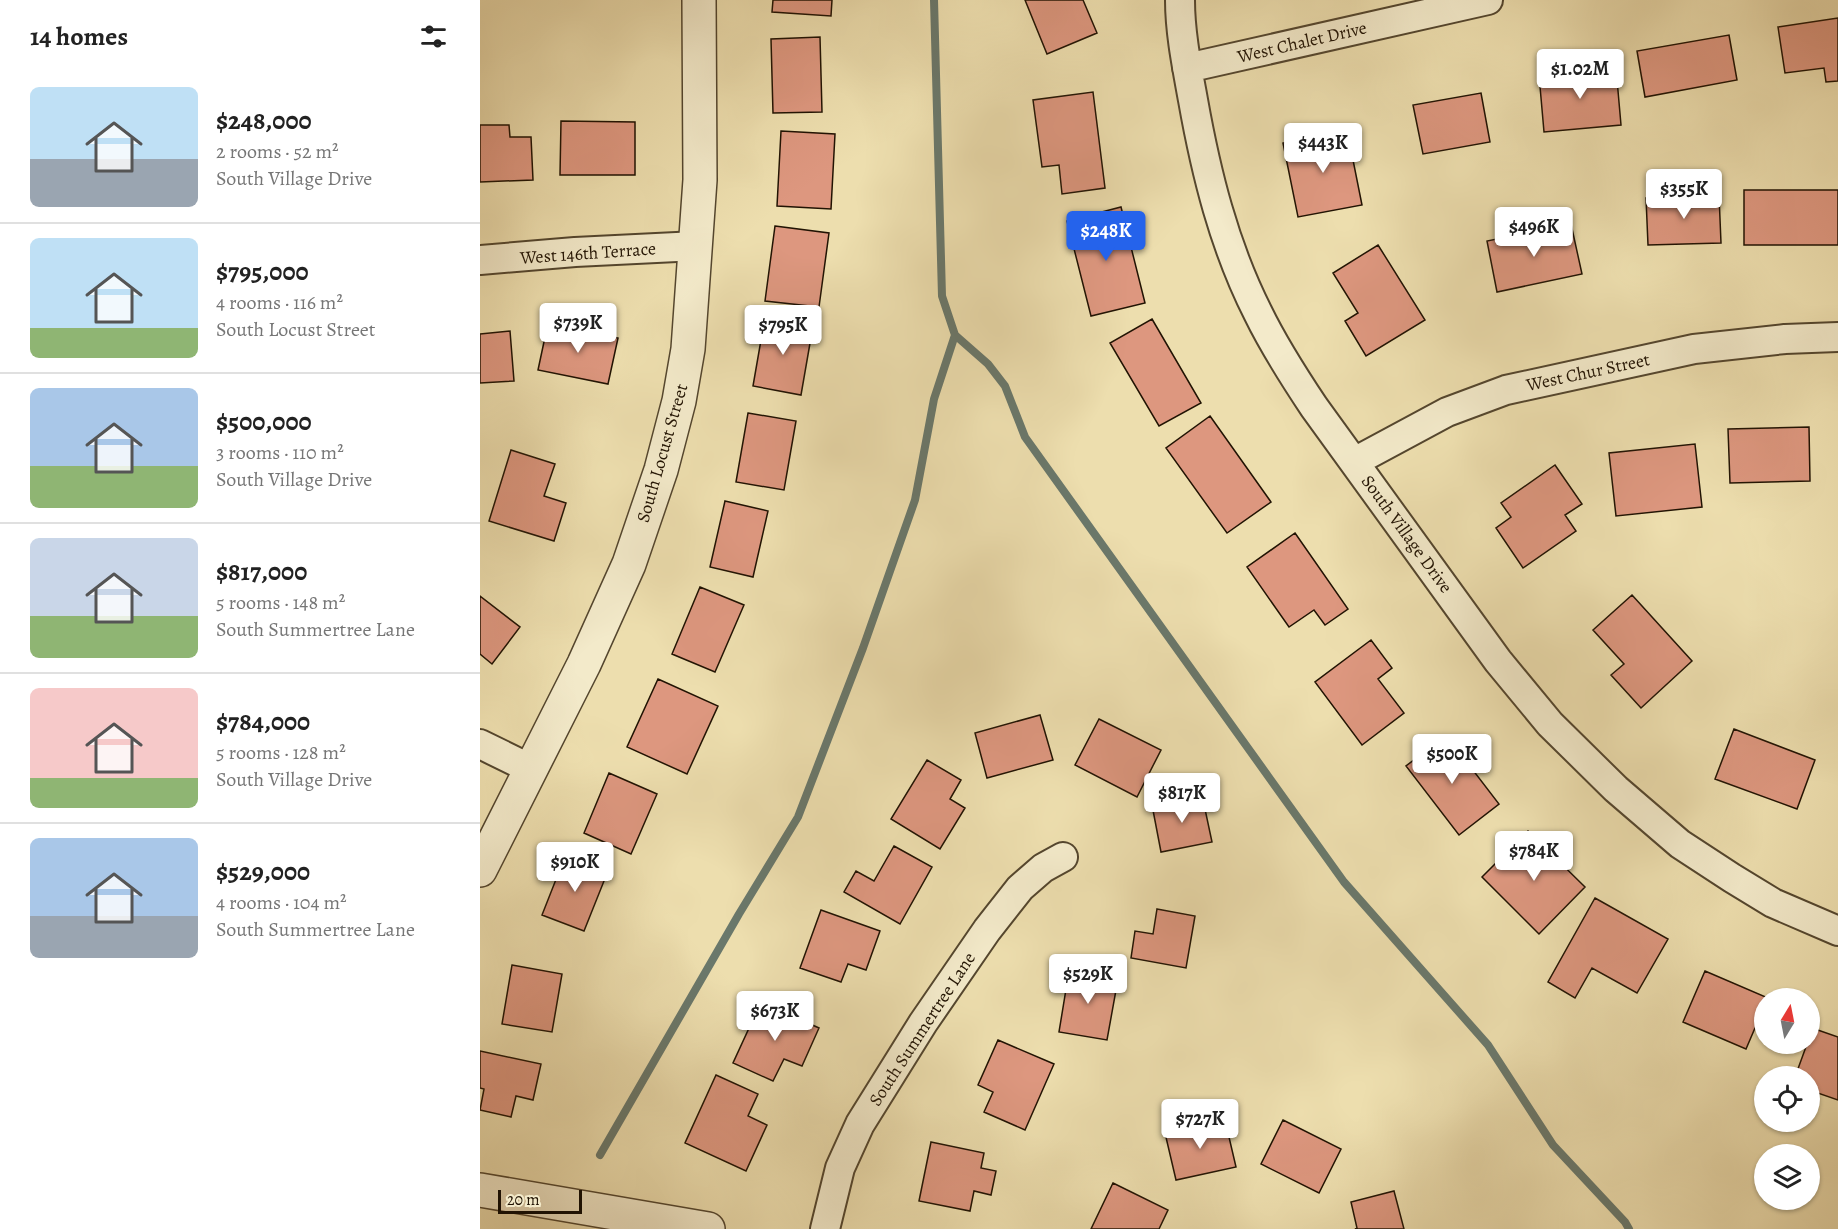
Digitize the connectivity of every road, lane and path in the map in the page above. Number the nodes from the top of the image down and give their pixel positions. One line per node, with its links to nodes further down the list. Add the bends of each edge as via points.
1 (699, 0): 5 (street, South Locust Street)
2 (1180, 0): 4 (street, South Village Drive)
3 (1488, 0): 4 (street, West Chalet Drive)
4 (1187, 68): 8 (street, South Village Drive, via 1215,200 1257,312 1286,364)
5 (697, 246): 6 (street, West 146th Terrace); 10 (street, South Locust Street, via 680,400 661,470 629,564)
6 (480, 260)
7 (1838, 337): 8 (street, West Chur Street, via 1694,349 1506,390 1447,412)
8 (1354, 462): 13 (street, South Village Drive, via 1498,660 1550,724 1616,789 1680,844 1732,879 1773,903)
9 (480, 744): 10 (street)
10 (531, 769): 12 (street, South Locust Street)
11 (1063, 857): 16 (street, South Summertree Lane, via 1020,888 923,1023 860,1124 840,1168)
12 (480, 870)
13 (1836, 926)
14 (480, 1190): 15 (street)
15 (708, 1229)
16 (825, 1229)

